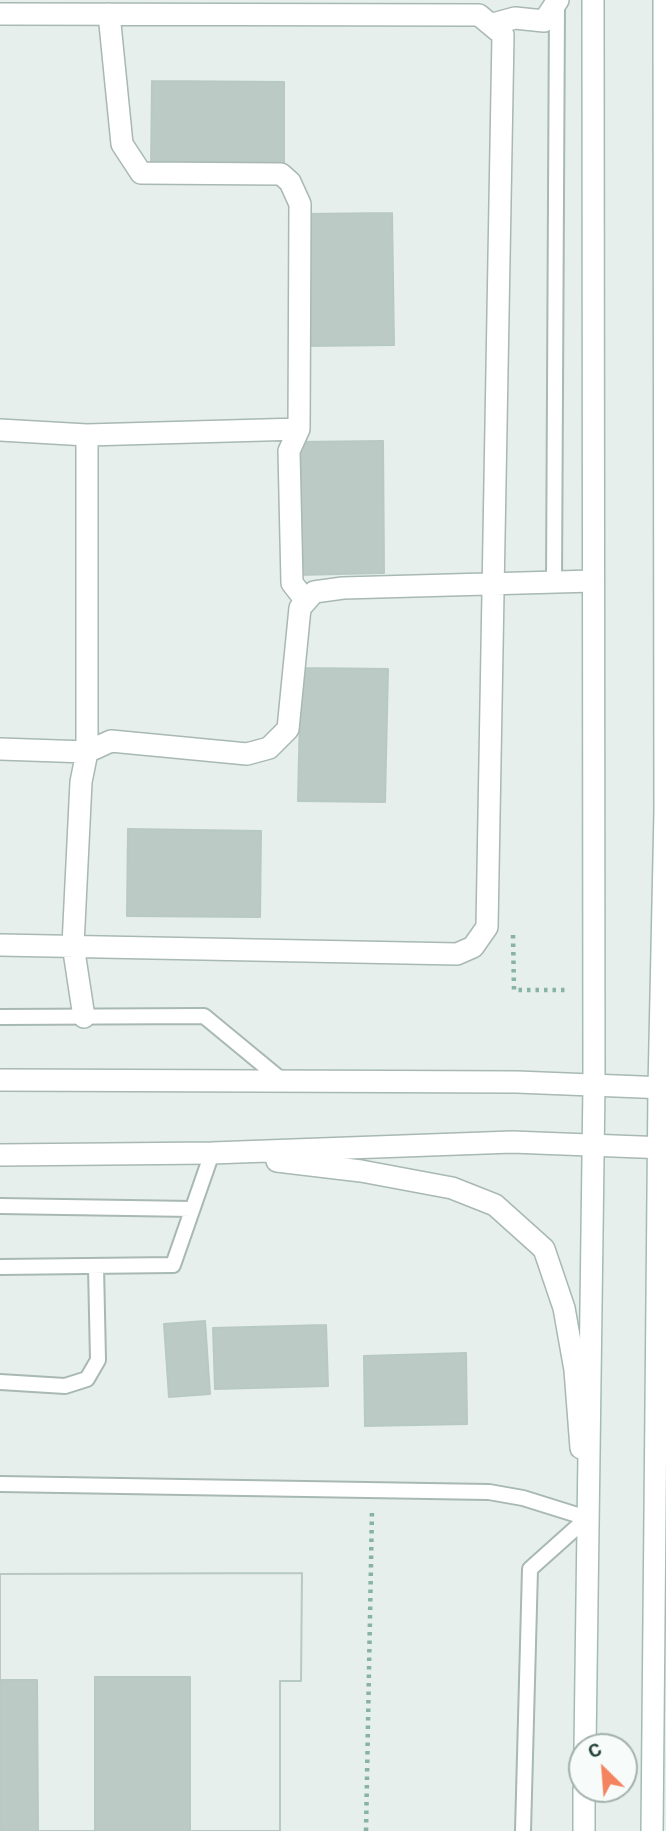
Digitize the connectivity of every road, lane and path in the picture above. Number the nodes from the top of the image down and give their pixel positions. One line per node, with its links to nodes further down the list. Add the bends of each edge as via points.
1 (593, 0): 10 (street)
2 (664, 0): 14 (street)
3 (557, 2): 6 (street, via 544,22 515,18); 11 (lane)
4 (0, 13): 5 (street)
5 (109, 14): 6 (street, via 479,15); 7 (street, via 122,144 141,173 281,174 290,182 300,204)
6 (493, 24): 12 (street, via 503,35)
7 (299, 429): 9 (street); 13 (street, via 289,451 292,583)
8 (0, 430): 9 (street)
9 (87, 435): 16 (street)
10 (593, 581): 11 (street); 21 (street)
11 (554, 582): 12 (street)
12 (493, 584): 13 (street, via 343,588 314,592); 19 (street, via 486,927 473,947 457,954)
13 (306, 601): 16 (street, via 299,608 288,729 269,748 247,754 111,741)
14 (666, 606): 17 (street)
15 (0, 749): 16 (street)
16 (87, 752): 19 (street, via 80,782)
17 (666, 812): 27 (street)
18 (0, 945): 19 (street)
19 (73, 945): 23 (street)
20 (514, 990): 21 (path)
21 (594, 990): 26 (street)
22 (0, 1017): 23 (lane)
23 (84, 1017): 25 (lane, via 204,1016)
24 (0, 1080): 25 (street)
25 (285, 1082): 26 (street)
26 (594, 1085): 27 (street); 28 (street)
27 (662, 1088): 29 (street)
28 (591, 1144): 29 (street); 30 (street, via 512,1142); 41 (street)
29 (662, 1147): 37 (street)
30 (212, 1153): 31 (street); 33 (lane); 41 (street, via 361,1171 452,1188 495,1205 544,1249 564,1308 575,1370)
31 (0, 1155)
32 (0, 1206): 33 (lane)
33 (192, 1209): 35 (lane, via 173,1265)
34 (0, 1267): 35 (lane)
35 (96, 1267): 36 (lane, via 98,1360 87,1379 65,1386)
36 (0, 1382)
37 (661, 1390): 38 (street)
38 (661, 1447): 47 (street)
39 (0, 1484): 40 (lane)
40 (372, 1490): 41 (lane, via 489,1492 541,1502); 44 (path)
41 (587, 1518): 42 (street); 45 (lane, via 530,1569)
42 (585, 1733)
43 (584, 1803): 46 (street)
44 (366, 1831)
45 (523, 1831)
46 (584, 1831)
47 (652, 1831)

